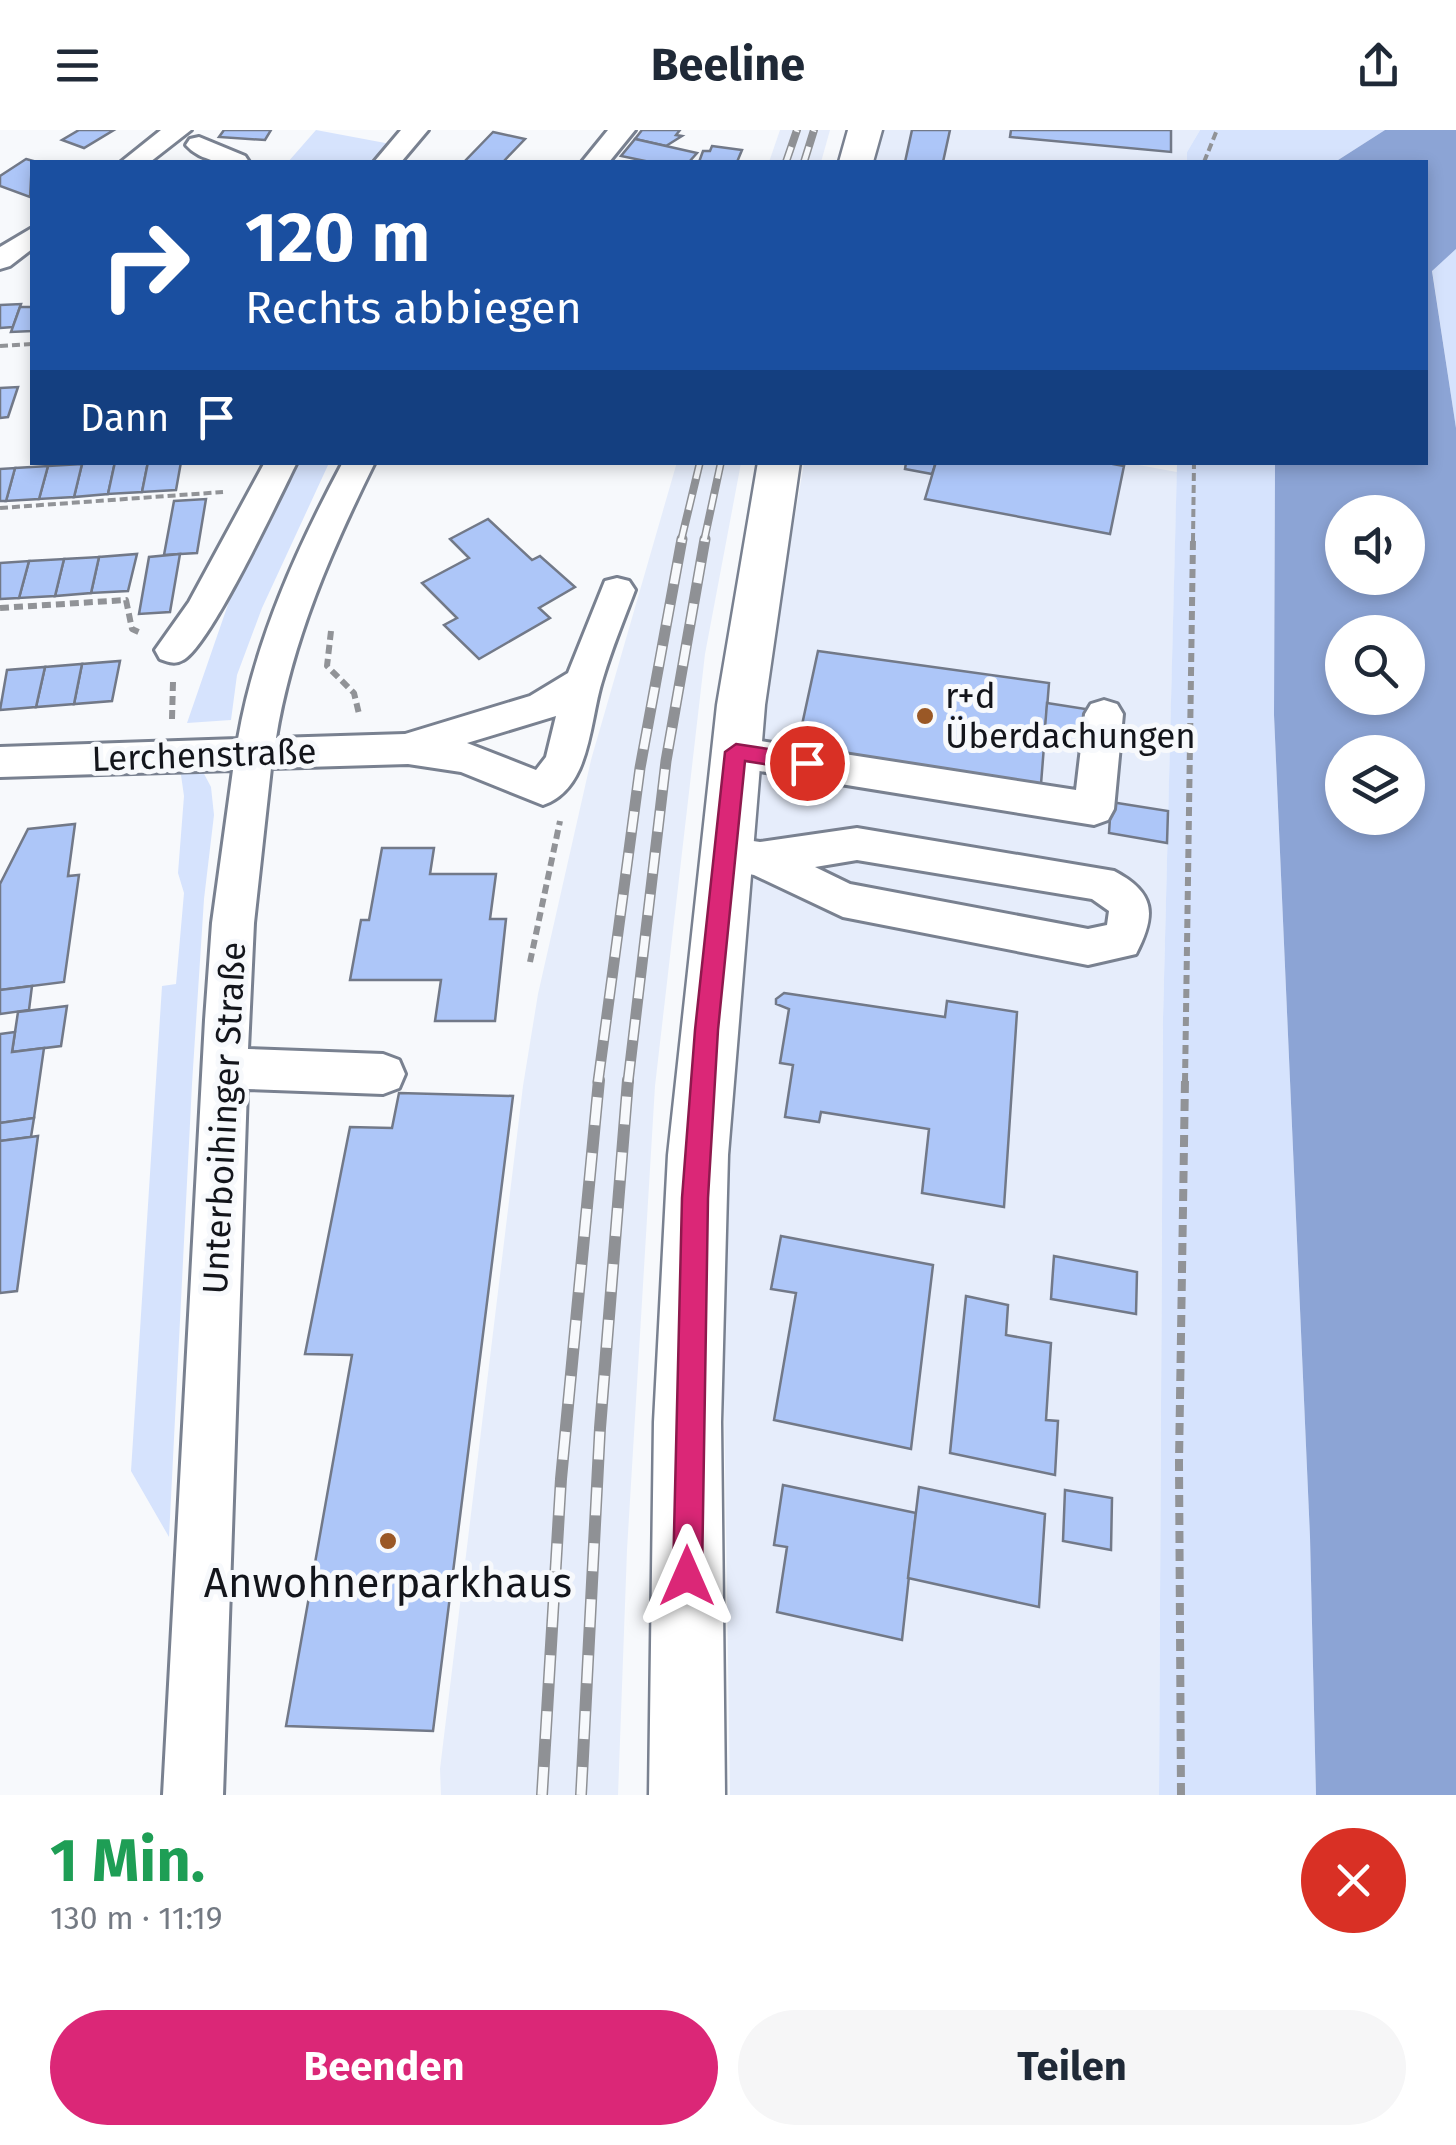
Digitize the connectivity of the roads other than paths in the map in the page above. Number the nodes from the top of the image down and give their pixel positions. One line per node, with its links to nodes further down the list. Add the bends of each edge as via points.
1 (415, 130): 7 (street)
2 (622, 130): 8 (street)
3 (864, 130): 9 (main road)
4 (188, 137): 5 (street); 6 (street)
5 (138, 160)
6 (232, 160)
7 (390, 160)
8 (604, 160)
9 (856, 160)
10 (30, 238): 11 (street)
11 (0, 260)
12 (279, 465): 16 (street, via 203,610)
13 (358, 465): 21 (street, Unterboihinger Straße, via 294,599)
14 (778, 465): 20 (main road)
15 (617, 590): 17 (street)
16 (173, 650)
17 (583, 681): 19 (street, via 534,712); 19 (street, via 564,762 543,790 466,758)
18 (1104, 714): 20 (street, via 1094,809)
19 (408, 749): 21 (street, Lerchenstraße)
20 (736, 752): 23 (main road)
21 (251, 753): 22 (street, Lerchenstraße); 24 (street, Unterboihinger Straße)
22 (0, 762)
23 (742, 856): 23 (street, via 843,900 1088,947 1121,941 1130,926 1130,906 1100,883 857,844); 27 (main road, via 706,1030 695,1198)
24 (226, 1068): 25 (street); 26 (street, Unterboihinger Straße)
25 (383, 1074)
26 (193, 1795)
27 (688, 1795)

